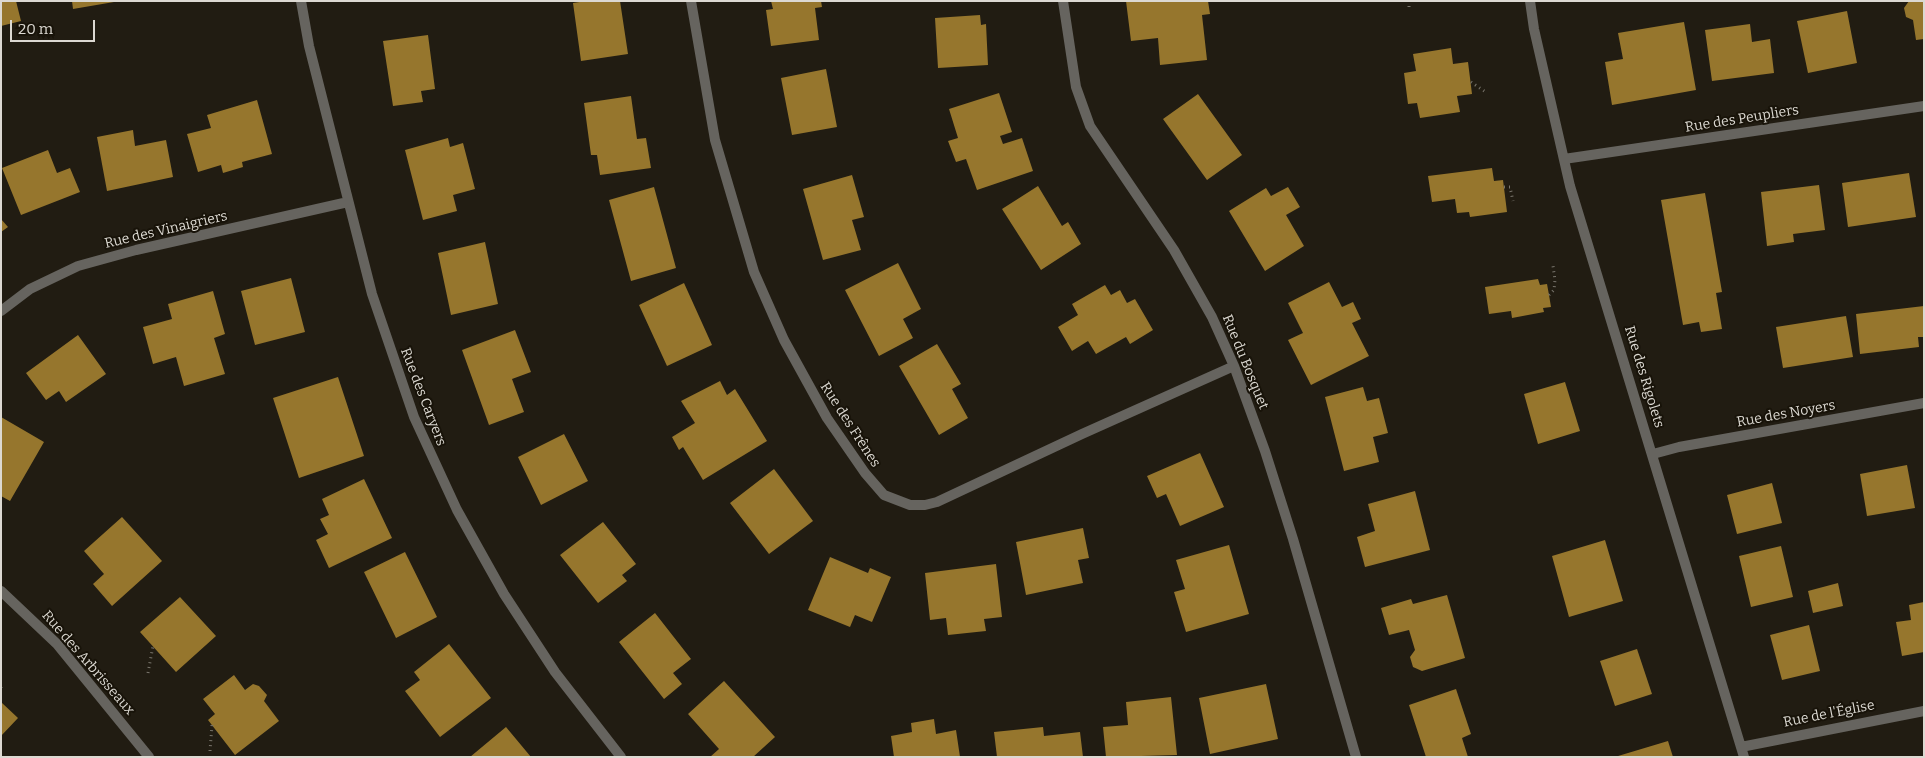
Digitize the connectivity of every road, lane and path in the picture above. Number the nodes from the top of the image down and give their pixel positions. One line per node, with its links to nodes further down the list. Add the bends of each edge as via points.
1 (301, 1): 13 (street, Rue des Caryers)
2 (691, 1): 17 (street, Rue des Frênes, via 715,140 757,281 784,340 827,418 884,495 910,505 937,502)
3 (1063, 1): 17 (street, Rue du Bosquet, via 1076,87 1090,126 1174,250 1212,317)
4 (1408, 1): 6 (path)
5 (1530, 1): 10 (street, Rue des Rigolets)
6 (1409, 8)
7 (1471, 82): 8 (path)
8 (1487, 93)
9 (1924, 106): 10 (street, Rue des Peupliers)
10 (1564, 159): 19 (street, Rue des Rigolets)
11 (1504, 187): 12 (path, via 1510,187)
12 (1513, 201)
13 (348, 202): 16 (street, Rue des Vinaigriers, via 78,266 30,290); 28 (street, Rue des Caryers, via 390,352 414,417 443,481 472,538 536,645)
14 (1553, 266): 15 (path, via 1554,290)
15 (1549, 295)
16 (1, 311)
17 (1234, 366): 29 (street, Rue du Bosquet, via 1293,539)
18 (1924, 403): 19 (street, Rue des Noyers)
19 (1653, 454): 26 (street, Rue des Rigolets)
20 (1, 591): 27 (street, Rue des Arbrisseaux, via 57,644)
21 (153, 646): 22 (path)
22 (148, 673)
23 (1924, 710): 26 (street, Rue de l'Église)
24 (212, 725): 25 (path)
25 (210, 751)
26 (1742, 752)
27 (149, 757)
28 (621, 757)
29 (1356, 757)

